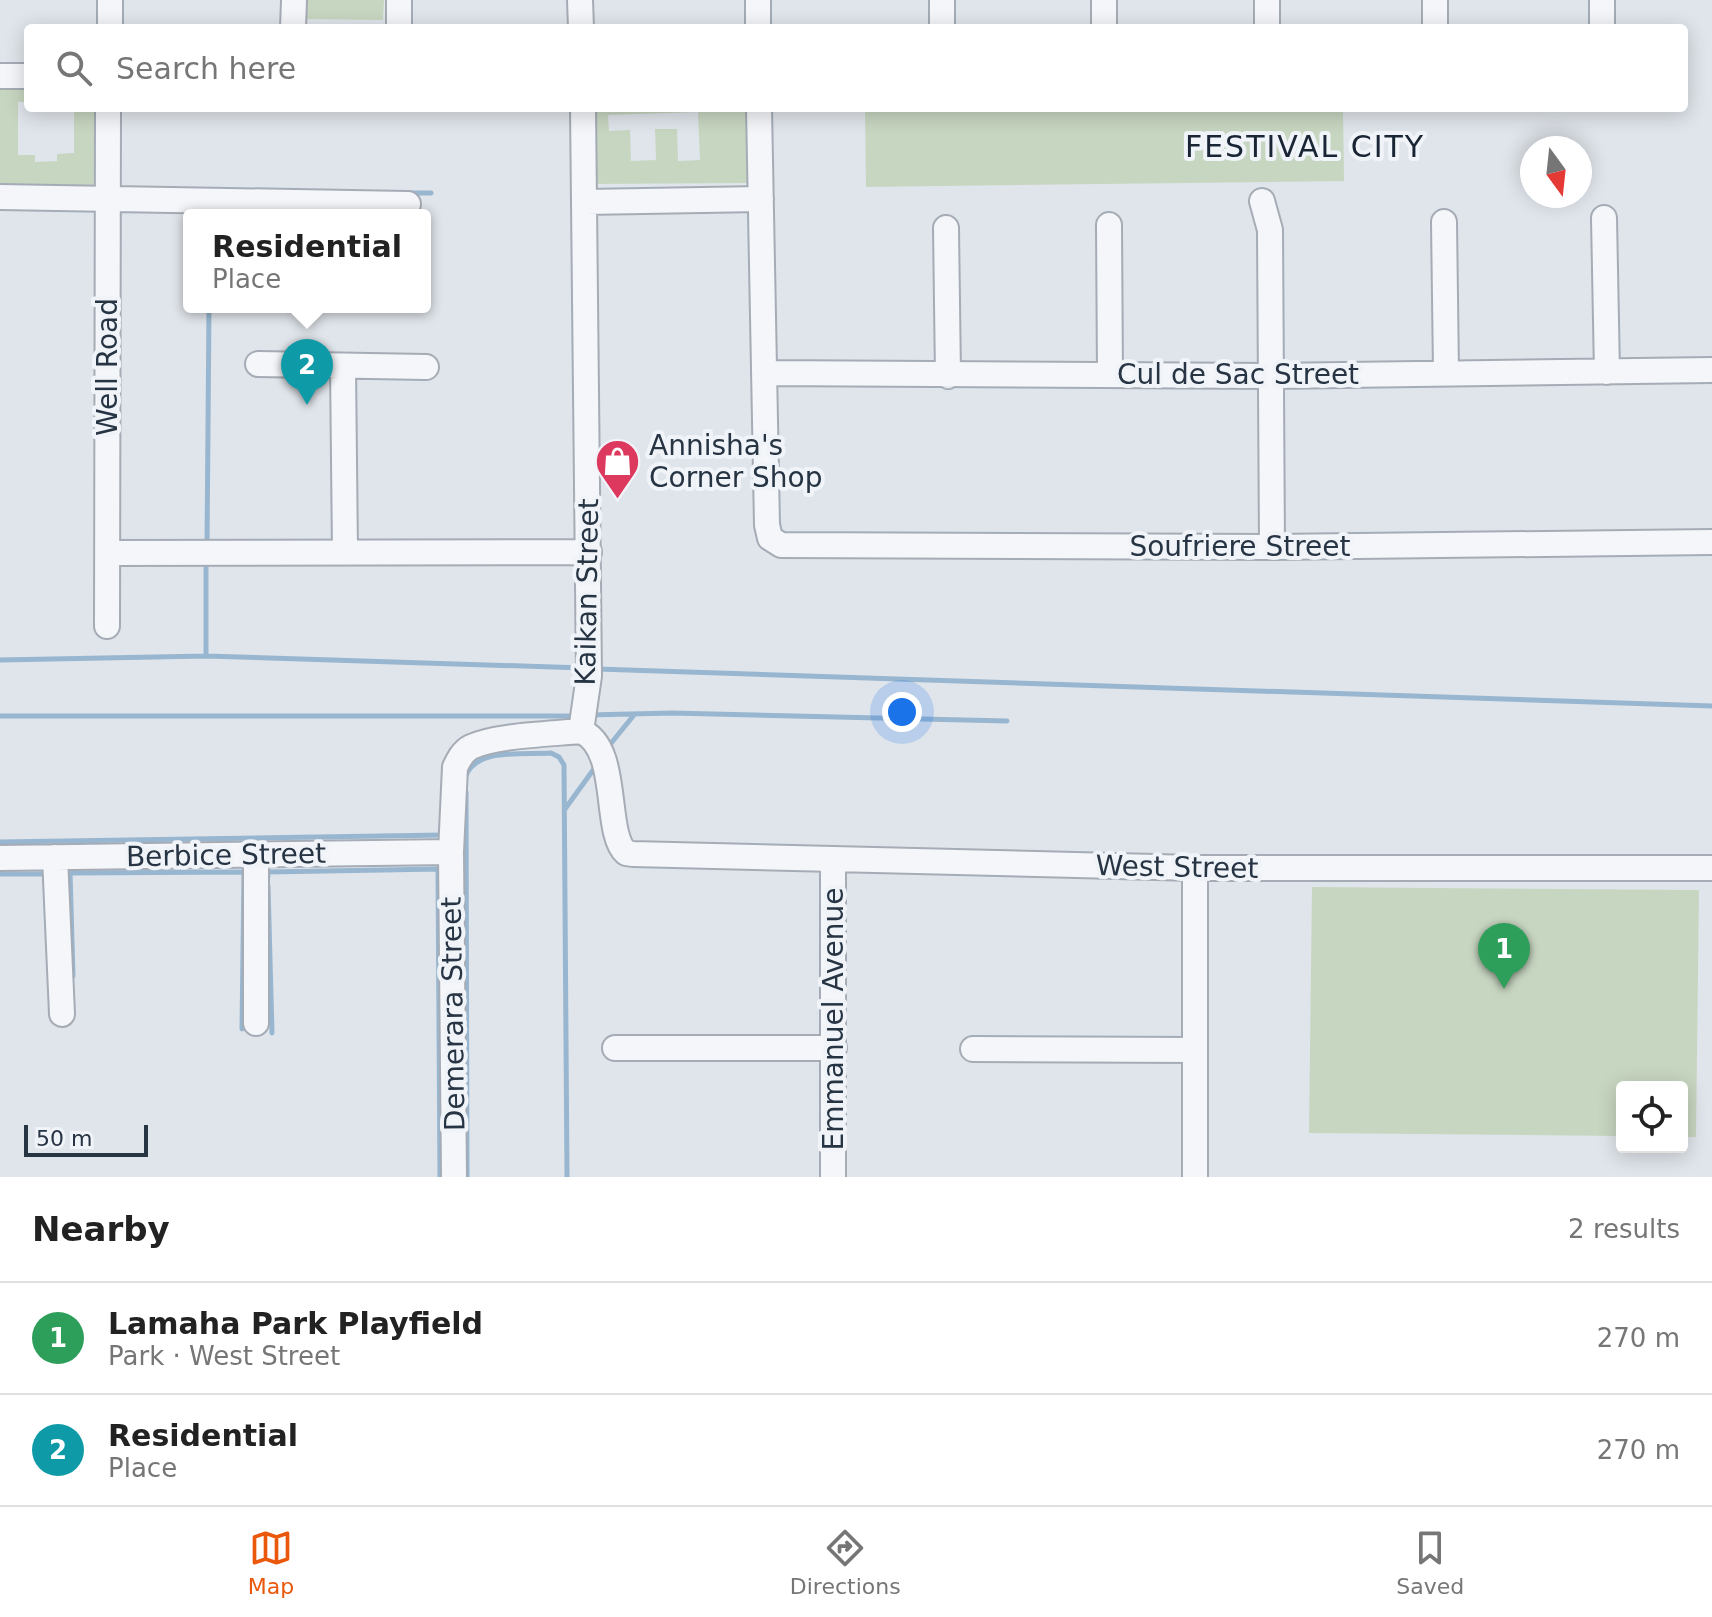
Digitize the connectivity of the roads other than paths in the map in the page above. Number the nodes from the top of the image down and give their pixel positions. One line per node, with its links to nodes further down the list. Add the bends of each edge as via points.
1 (110, 0): 11 (street)
2 (294, 0): 12 (street)
3 (399, 0): 13 (street)
4 (580, 0): 14 (street)
5 (758, 0): 15 (street)
6 (942, 0): 16 (street)
7 (1104, 0): 17 (street)
8 (1267, 0): 18 (street)
9 (1435, 0): 19 (street)
10 (1602, 0): 20 (street)
11 (110, 24)
12 (293, 24)
13 (399, 24)
14 (581, 24)
15 (758, 24)
16 (942, 24)
17 (1104, 24)
18 (1267, 24)
19 (1435, 24)
20 (1602, 24)
21 (0, 76): 22 (street)
22 (24, 76)
23 (108, 112): 27 (street, Well Road)
24 (583, 112): 30 (street, Kaikan Street)
25 (759, 112): 28 (street)
26 (0, 197): 27 (street)
27 (106, 198): 31 (street); 50 (street, Well Road)
28 (761, 199): 30 (street); 42 (street)
29 (1262, 201): 45 (street, via 1270,230)
30 (585, 202): 49 (street, Kaikan Street)
31 (408, 204)
32 (1604, 218): 41 (street)
33 (1444, 222): 40 (street)
34 (1109, 225): 43 (street)
35 (946, 228): 44 (street)
36 (258, 364): 37 (street)
37 (343, 367): 38 (street); 48 (street)
38 (426, 367)
39 (1712, 370): 41 (street, Cul de Sac Street)
40 (1446, 372): 41 (street, Cul de Sac Street); 45 (street, Cul de Sac Street)
41 (1607, 372)
42 (765, 373): 44 (street, Cul de Sac Street); 47 (street, Soufriere Street, via 767,525 770,538 781,545)
43 (1110, 374): 44 (street, Cul de Sac Street); 45 (street, Cul de Sac Street)
44 (948, 376)
45 (1272, 376): 47 (street)
46 (1712, 542): 47 (street, Soufriere Street)
47 (1272, 547)
48 (345, 552): 49 (street); 50 (street)
49 (589, 552): 52 (street, Kaikan Street)
50 (108, 553): 51 (street, Well Road)
51 (107, 626)
52 (594, 748): 53 (street, Demerara Street, via 490,742 469,748 455,767); 55 (street, Kaikan Street, via 611,788 619,844 626,853)
53 (451, 852): 54 (street, Berbice Street); 67 (street, Demerara Street)
54 (256, 855): 56 (street, Berbice Street); 62 (street)
55 (642, 855): 58 (street, West Street)
56 (55, 857): 57 (street, Berbice Street); 61 (street)
57 (0, 858)
58 (833, 861): 59 (street, West Street); 64 (street, Emmanuel Avenue)
59 (1195, 868): 60 (street, West Street); 66 (street)
60 (1712, 868)
61 (62, 1014)
62 (256, 1023)
63 (615, 1048): 64 (street)
64 (834, 1048): 68 (street, Emmanuel Avenue)
65 (973, 1049): 66 (street)
66 (1195, 1050): 69 (street)
67 (454, 1177)
68 (833, 1177)
69 (1195, 1177)

